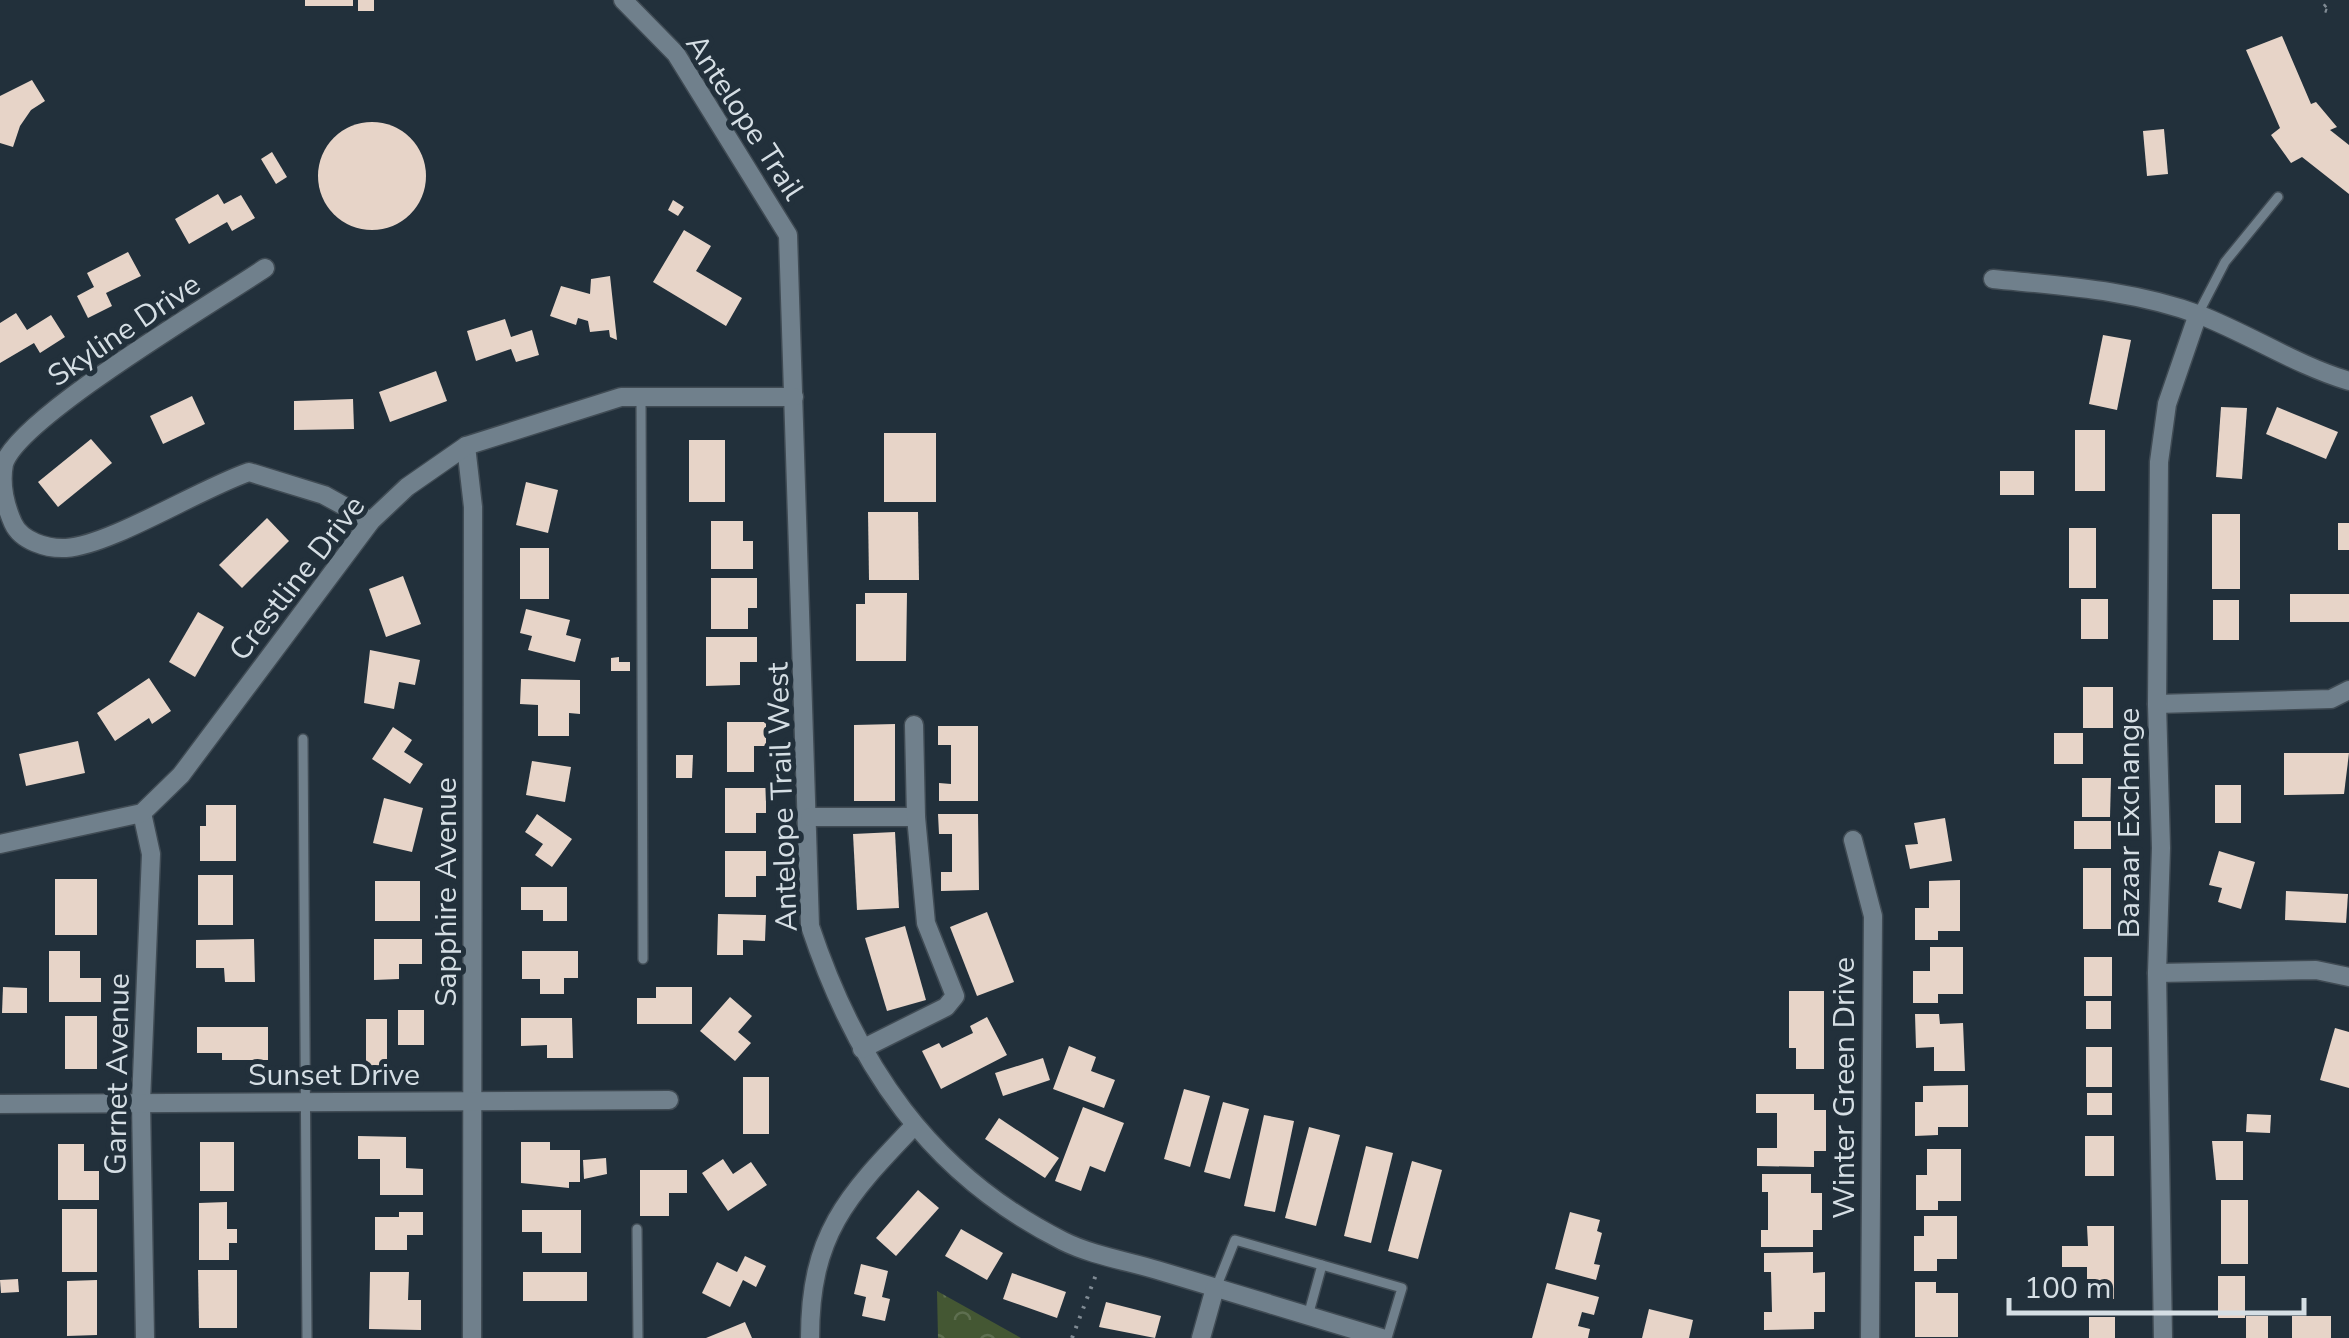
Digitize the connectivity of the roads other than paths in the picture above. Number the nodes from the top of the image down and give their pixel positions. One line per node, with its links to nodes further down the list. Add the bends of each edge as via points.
1 (623, 0): 8 (street, Antelope Trail, via 676,54 788,235)
2 (2278, 198): 5 (lane, via 2225,262)
3 (265, 268): 10 (street, Skyline Drive, via 34,424 4,463 2,498 17,531 65,548 249,472 324,495)
4 (1993, 278): 5 (street, via 2111,291)
5 (2198, 314): 6 (street); 12 (street, Bazaar Exchange, via 2167,404 2159,462)
6 (2349, 381)
7 (642, 397): 8 (street, Crestline Drive); 9 (street, Crestline Drive, via 621,397); 20 (lane)
8 (794, 397): 16 (street, Antelope Trail West)
9 (466, 446): 10 (street, Crestline Drive); 27 (street, Sapphire Avenue, via 473,506)
10 (371, 521): 15 (street, Crestline Drive, via 182,775)
11 (2349, 690): 12 (street, via 2331,699)
12 (2156, 704): 21 (street, Bazaar Exchange)
13 (914, 725): 17 (street)
14 (304, 738): 26 (lane)
15 (142, 813): 19 (street); 25 (street, Garnet Avenue, via 151,854)
16 (810, 817): 17 (street); 23 (street, Antelope Trail West, via 810,926 834,998)
17 (916, 817): 23 (street, via 926,923 955,996 946,1007)
18 (1853, 840): 41 (street, Winter Green Drive, via 1872,916)
19 (0, 844)
20 (643, 958)
21 (2156, 973): 22 (street, via 2316,970); 42 (street, Bazaar Exchange)
22 (2349, 978)
23 (862, 1049): 29 (street, Antelope Trail West)
24 (669, 1100): 27 (street, Sunset Drive)
25 (141, 1102): 26 (street, Sunset Drive); 28 (street, Sunset Drive); 34 (street, Garnet Avenue)
26 (307, 1103): 27 (street, Sunset Drive); 35 (lane)
27 (474, 1103): 36 (street, Sapphire Avenue)
28 (0, 1104)
29 (914, 1126): 32 (street, Antelope Trail West, via 988,1196 1065,1242); 38 (street, via 855,1188 825,1235)
30 (637, 1229): 37 (lane)
31 (1322, 1265): 32 (lane, via 1235,1240); 33 (lane); 40 (lane, via 1402,1288)
32 (1215, 1288): 33 (street, Antelope Trail West); 39 (street)
33 (1308, 1316): 40 (street, Antelope Trail West)
34 (145, 1338)
35 (308, 1338)
36 (472, 1338)
37 (638, 1338)
38 (810, 1338)
39 (1201, 1338)
40 (1384, 1338)
41 (1870, 1338)
42 (2163, 1338)

